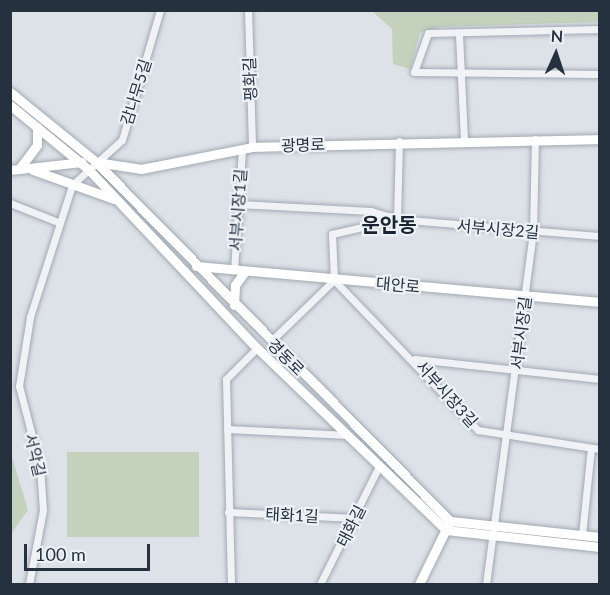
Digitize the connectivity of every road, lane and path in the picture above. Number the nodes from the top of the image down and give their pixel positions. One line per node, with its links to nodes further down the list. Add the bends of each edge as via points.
1 (160, 10): 17 (street, 감나무5길, via 122,140)
2 (248, 10): 14 (street, 평화길)
3 (600, 29): 4 (street)
4 (459, 34): 5 (street); 5 (street, via 428,33 414,72)
5 (460, 74): 6 (street); 12 (street)
6 (600, 74)
7 (10, 92): 17 (street, 경동로)
8 (10, 105): 9 (street, 경동로)
9 (37, 127): 16 (street, 경동로); 18 (street, via 37,145)
10 (535, 139): 11 (street, 광명로); 12 (street, 광명로); 26 (street, 서부시장길)
11 (600, 139)
12 (464, 140): 13 (street, 광명로)
13 (399, 141): 14 (street, 광명로); 24 (street)
14 (252, 147): 15 (street, 광명로)
15 (242, 149): 17 (street, 광명로, via 141,169); 23 (street, 서부시장1길)
16 (80, 162): 17 (street, 광명로); 18 (street, 광명로); 19 (street, 경동로)
17 (96, 162): 19 (street, 서악길); 28 (street, 경동로)
18 (17, 169): 20 (street, via 56,175)
19 (89, 170): 20 (street, 서악길); 21 (street, 경동로)
20 (72, 185): 21 (street); 25 (street, 서악길)
21 (120, 202): 36 (street, 경동로)
22 (10, 203): 25 (street)
23 (238, 204): 24 (street, via 371,211); 29 (street, 서부시장1길)
24 (397, 219): 26 (street, 서부시장2길); 31 (street, 서부시장2길, via 332,234)
25 (58, 222): 53 (street, 서악길, via 30,317 19,386 40,466 43,510)
26 (533, 233): 27 (street, 서부시장2길); 32 (street, 서부시장길)
27 (600, 236)
28 (196, 266): 29 (street, 대안로); 34 (street, 경동로)
29 (234, 270): 30 (street, 대안로)
30 (245, 271): 31 (street, 대안로); 34 (street, via 235,285)
31 (334, 280): 32 (street, 대안로); 35 (street); 37 (street, 서부시장3길)
32 (526, 295): 33 (street, 대안로); 38 (street, 서부시장길)
33 (600, 302)
34 (234, 305): 35 (street, 경동로)
35 (271, 341): 48 (street, 경동로)
36 (257, 348): 40 (street, via 226,379); 41 (street, 경동로)
37 (415, 359): 38 (street); 42 (street, 서부시장3길, via 478,430)
38 (517, 366): 39 (street); 42 (street, 서부시장길)
39 (600, 379)
40 (227, 429): 41 (street); 46 (street)
41 (349, 435): 45 (street, 경동로)
42 (510, 436): 43 (street, 서부시장3길); 49 (street, 서부시장길)
43 (591, 448): 44 (street, 서부시장3길); 50 (street)
44 (600, 449)
45 (379, 466): 47 (street, 태화길); 48 (street, 경동로)
46 (228, 512): 47 (street, 태화1길); 54 (street)
47 (356, 518): 55 (street, 태화길)
48 (448, 525): 49 (street); 56 (street)
49 (497, 531): 50 (street); 52 (street); 57 (street, 서부시장길)
50 (582, 535): 51 (street)
51 (600, 537)
52 (600, 547)
53 (29, 585)
54 (231, 585)
55 (320, 585)
56 (418, 585)
57 (486, 585)

